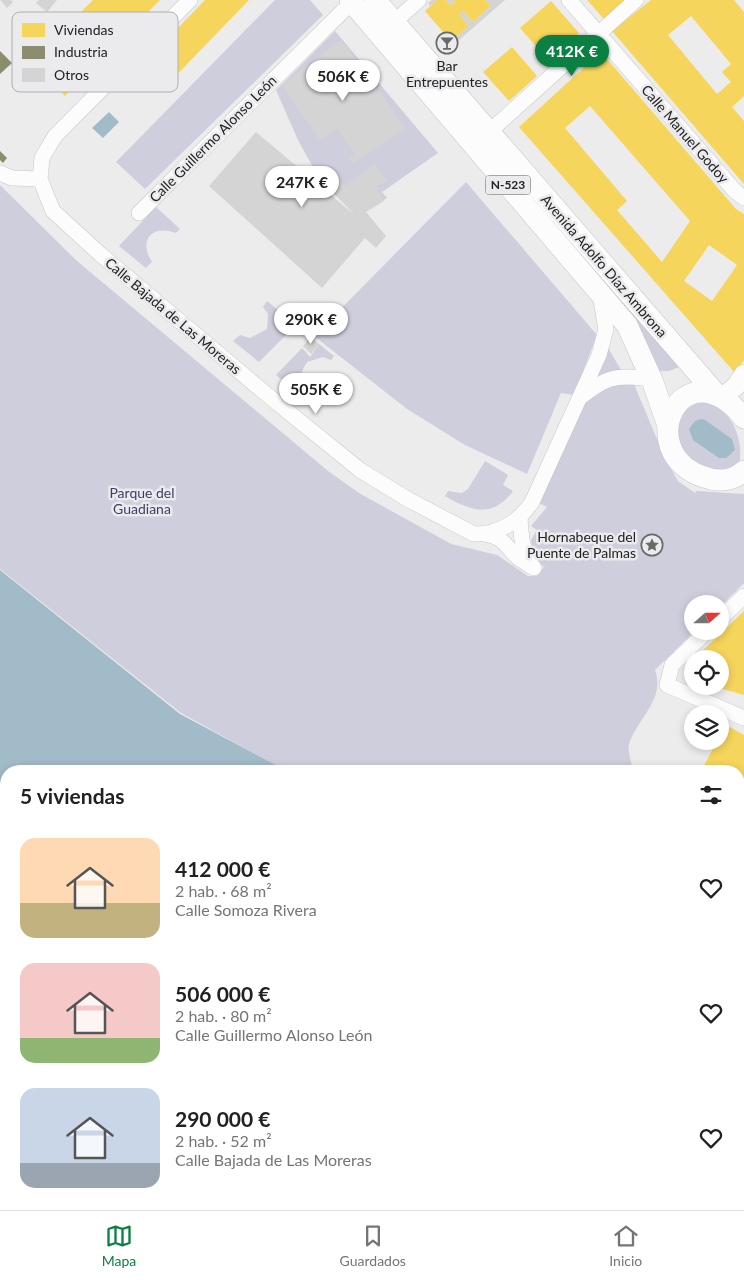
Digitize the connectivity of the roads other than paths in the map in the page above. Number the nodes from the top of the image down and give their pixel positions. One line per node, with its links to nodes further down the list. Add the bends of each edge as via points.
1 (190, 0): 7 (street)
2 (375, 0): 8 (highway, Avenida Adolfo Díaz Ambrona / N-523)
3 (419, 0): 8 (street)
4 (569, 0): 9 (street, Calle Manuel Godoy)
5 (636, 0): 9 (street)
6 (351, 1): 11 (highway, Avenida Adolfo Díaz Ambrona / N-523); 16 (street, Calle Guillermo Alonso León)
7 (178, 12)
8 (393, 23): 11 (highway, via 390,30 393,39 422,74); 12 (highway, Avenida Adolfo Díaz Ambrona / N-523)
9 (598, 34): 12 (street); 15 (street, Calle Manuel Godoy)
10 (99, 92): 14 (street, via 55,136 42,158)
11 (430, 94): 17 (highway, Avenida Adolfo Díaz Ambrona / N-523)
12 (488, 132): 21 (highway, Avenida Adolfo Díaz Ambrona / N-523)
13 (0, 173): 14 (street, via 12,178)
14 (40, 179): 26 (street, Calle Bajada de Las Moreras, via 53,211 100,254 360,470 463,530)
15 (744, 198)
16 (139, 213)
17 (598, 289): 20 (street, via 606,329); 23 (highway, Avenida Adolfo Díaz Ambrona / N-523, via 627,325)
18 (744, 374): 21 (main road, via 736,386)
19 (642, 378): 20 (street, via 616,377 596,385)
20 (582, 396): 25 (street, via 532,502)
21 (720, 396): 22 (highway, N-523); 23 (highway, via 706,392 687,395 676,403)
22 (744, 418)
23 (667, 423): 24 (highway, N-523, via 672,450 690,471 715,480)
24 (741, 477)
25 (520, 518): 26 (street); 26 (street, Calle Bajada de Las Moreras, via 526,557 534,568 518,557 503,540)
26 (485, 534)
27 (744, 596): 28 (street)
28 (729, 610)
29 (698, 640): 30 (street, via 672,665 668,685)
30 (744, 718)

